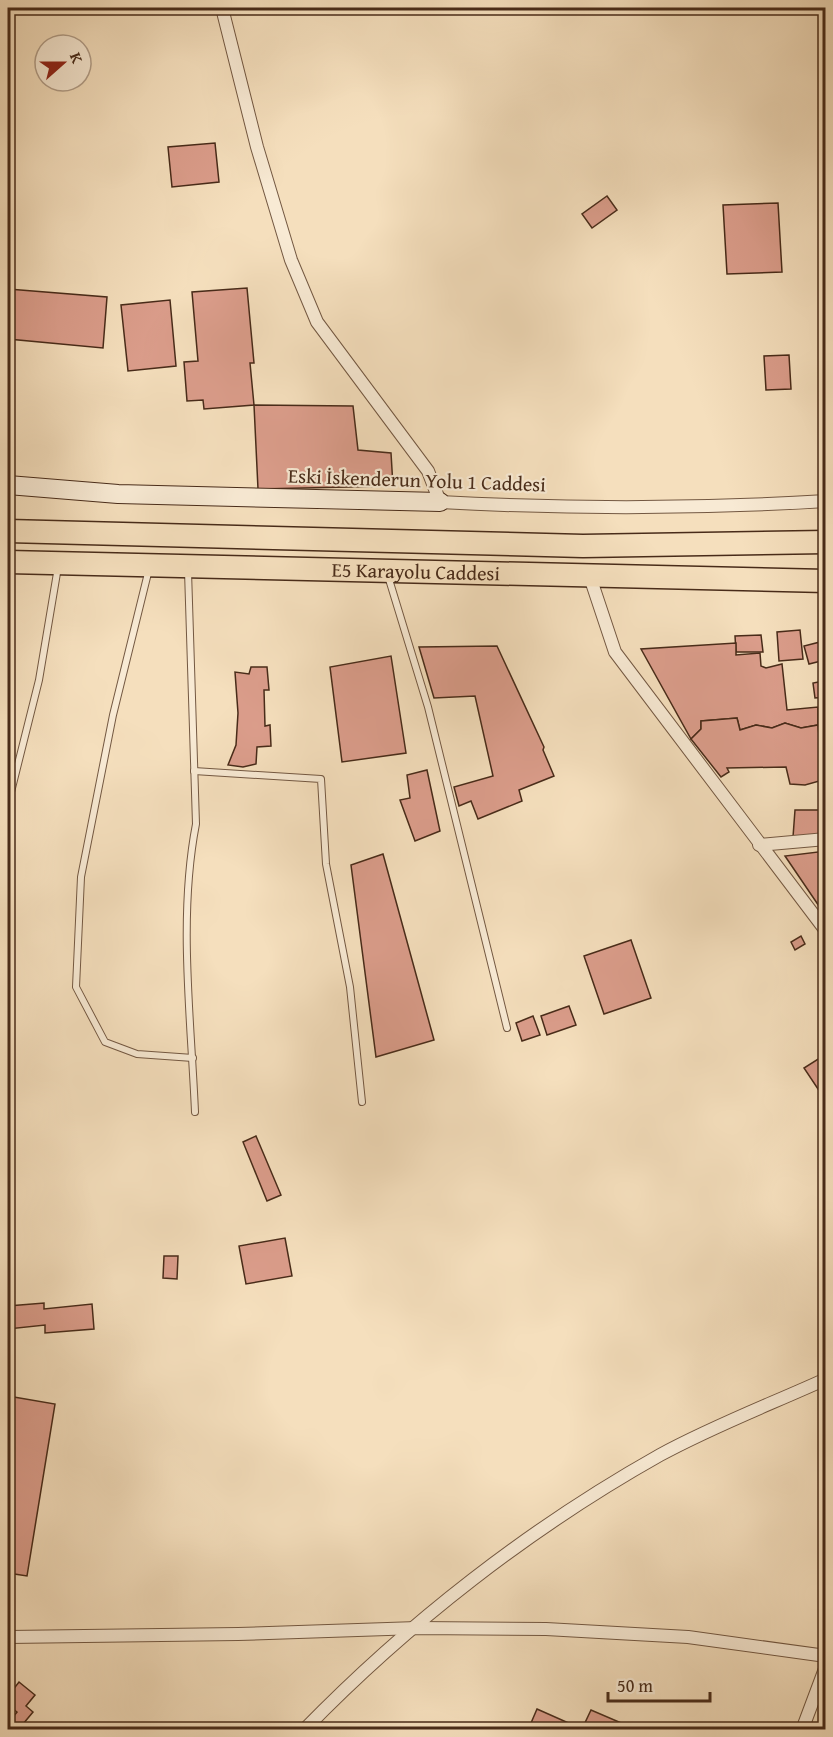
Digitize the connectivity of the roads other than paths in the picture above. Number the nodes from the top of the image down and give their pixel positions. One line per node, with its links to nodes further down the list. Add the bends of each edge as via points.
1 (222, 8): 4 (street, via 257,147 288,249 317,322 428,471)
2 (8, 485): 4 (street, Eski İskenderun Yolu 1 Caddesi, via 118,494)
3 (825, 501): 4 (street, Eski İskenderun Yolu 1 Caddesi, via 543,507)
4 (440, 502)
5 (8, 531): 6 (highway, E5 Karayolu Caddesi, via 584,546)
6 (825, 542)
7 (8, 562): 8 (highway, E5 Karayolu Caddesi)
8 (58, 564): 9 (highway, E5 Karayolu Caddesi); 15 (lane, via 39,680)
9 (150, 566): 10 (highway, E5 Karayolu Caddesi); 20 (lane, via 113,715 81,877 76,987 105,1042 137,1054)
10 (188, 567): 11 (highway, E5 Karayolu Caddesi); 14 (lane)
11 (387, 572): 12 (highway, E5 Karayolu Caddesi); 19 (lane, via 428,707)
12 (590, 577): 13 (highway, E5 Karayolu Caddesi); 17 (street, via 615,652)
13 (825, 581)
14 (194, 771): 20 (lane, via 196,824 189,860 188,936); 21 (lane, via 321,779 326,864 350,987)
15 (8, 804)
16 (825, 839): 17 (street)
17 (759, 845): 18 (street)
18 (825, 931)
19 (507, 1028)
20 (193, 1058): 22 (lane)
21 (362, 1102)
22 (195, 1112)
23 (825, 1379): 24 (street, via 663,1454 580,1502 512,1549)
24 (417, 1628): 25 (street); 26 (street, via 546,1629 688,1637); 28 (street, via 360,1673)
25 (8, 1637)
26 (825, 1656)
27 (825, 1666): 29 (street)
28 (304, 1730)
29 (802, 1730)

